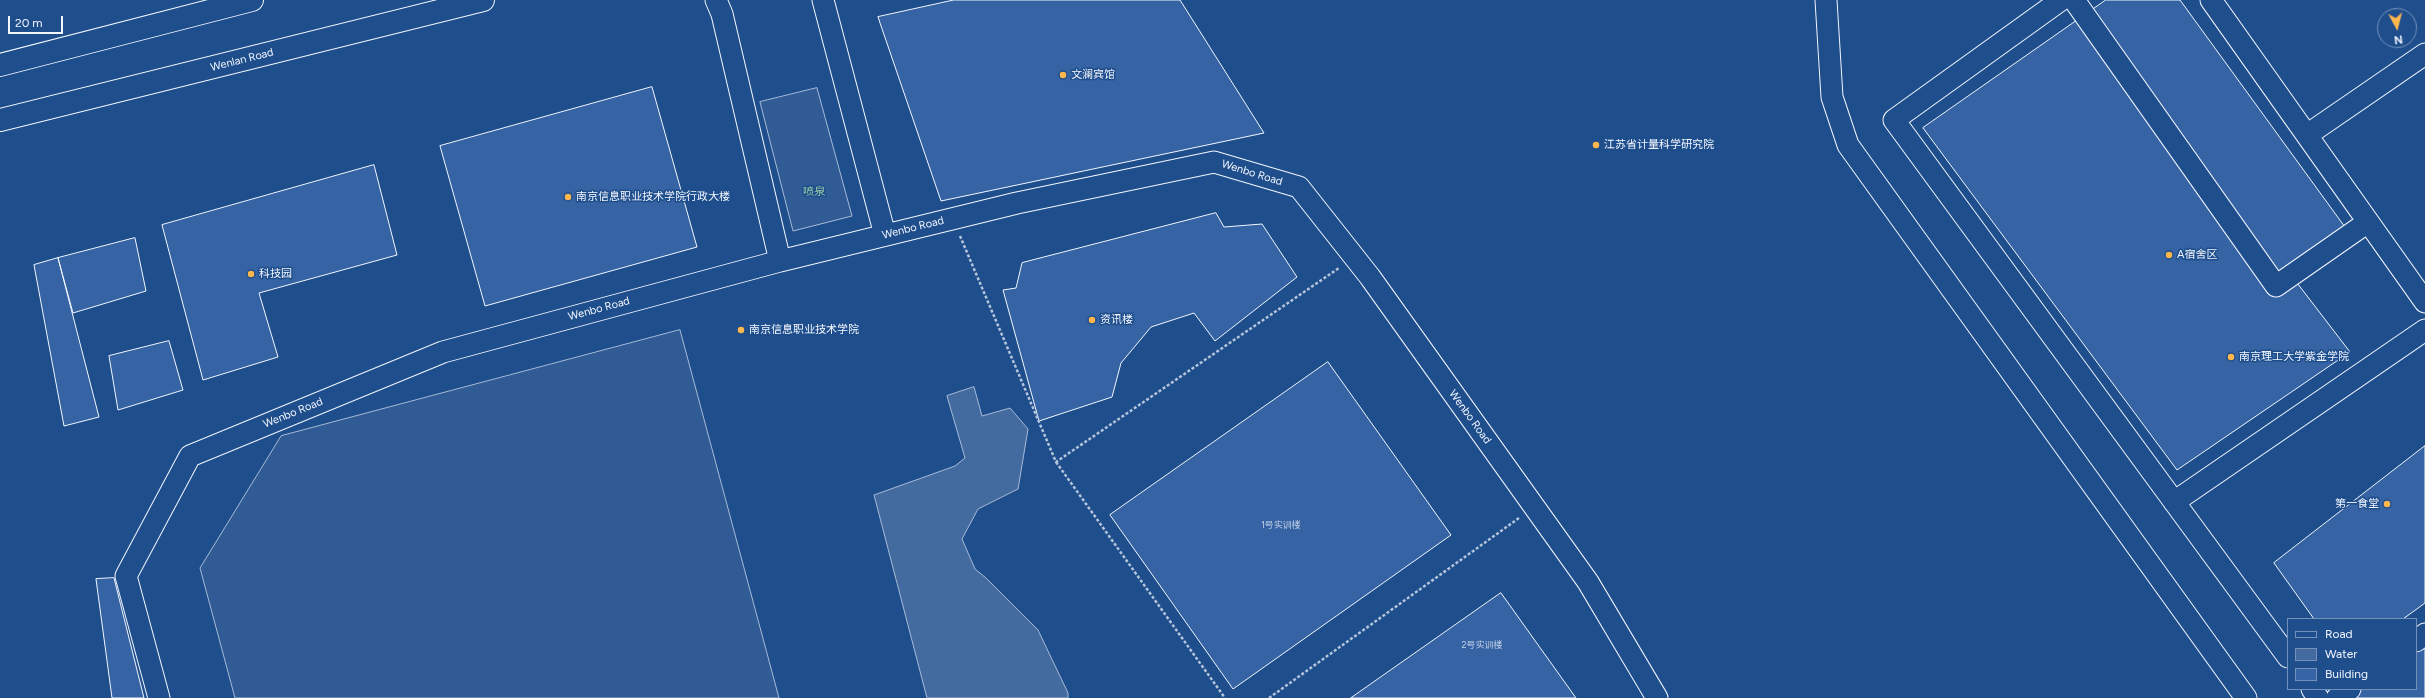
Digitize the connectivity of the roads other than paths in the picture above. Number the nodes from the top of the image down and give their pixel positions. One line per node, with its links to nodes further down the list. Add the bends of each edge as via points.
1 (252, 0): 10 (main road)
2 (483, 0): 11 (main road, Wenlan Road)
3 (716, 0): 15 (lane)
4 (824, 0): 14 (lane)
5 (1826, 0): 25 (lane, via 1832,97 1848,145)
6 (2061, 0): 18 (lane, via 1894,120)
7 (2074, 0): 13 (lane, via 2276,286)
8 (2211, 0): 12 (lane)
9 (2425, 54): 12 (lane)
10 (0, 65)
11 (0, 120)
12 (2307, 135): 13 (lane)
13 (2368, 222): 16 (lane)
14 (885, 235): 15 (lane, Wenbo Road); 24 (lane, Wenbo Road, via 1017,202 1214,162 1299,187 1355,258 1588,582)
15 (780, 261): 23 (lane, Wenbo Road, via 443,352 190,456 126,576)
16 (2425, 302)
17 (2425, 330): 18 (lane)
18 (2174, 502): 21 (lane)
19 (2425, 634): 20 (lane)
20 (2417, 640)
21 (2287, 656)
22 (2349, 690): 26 (lane)
23 (158, 698)
24 (1657, 698)
25 (2246, 698)
26 (2337, 698)

